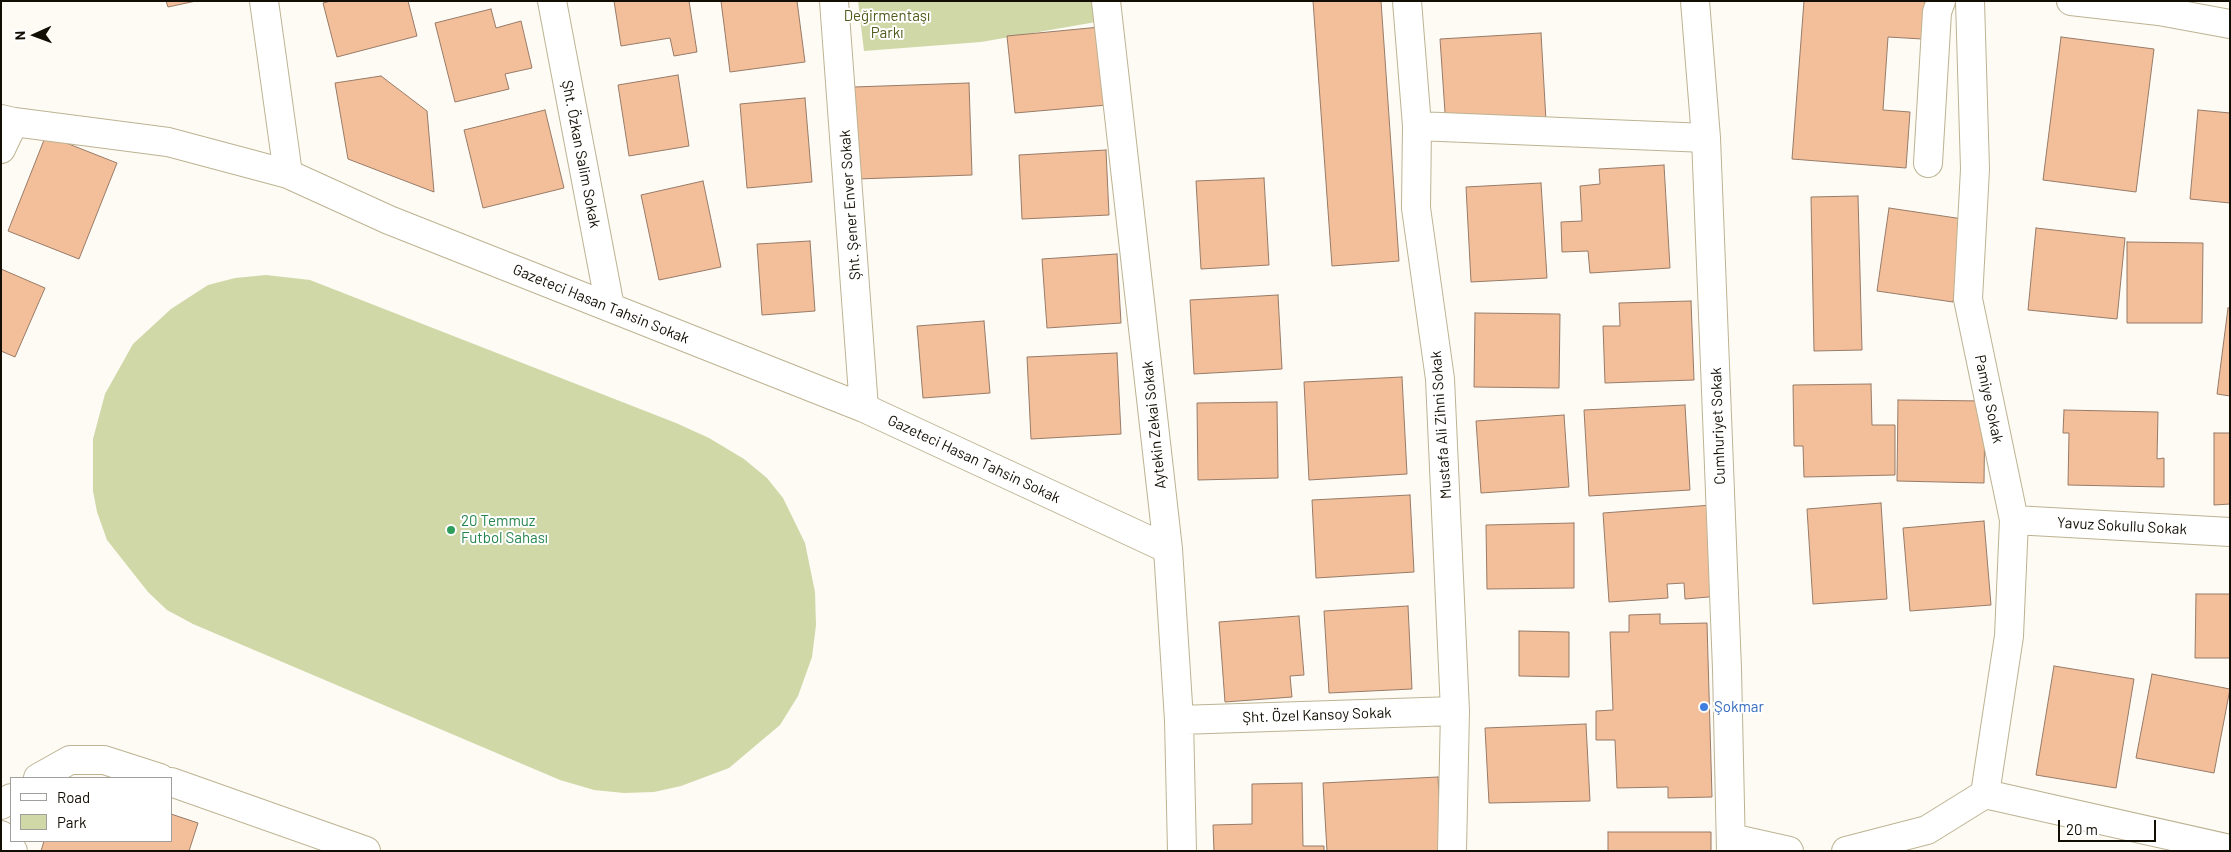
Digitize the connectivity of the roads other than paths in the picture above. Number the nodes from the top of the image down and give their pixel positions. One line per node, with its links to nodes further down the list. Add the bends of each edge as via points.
1 (264, 1): 16 (street)
2 (552, 1): 17 (street, Şht. Özkan Salim Sokak)
3 (834, 1): 18 (street, Şht. Şener Enver Sokak)
4 (1106, 1): 21 (street, Aytekin Zekai Sokak)
5 (1407, 1): 12 (street, Mustafa Ali Zihni Sokak)
6 (1695, 1): 13 (street, Cumhuriyet Sokak)
7 (1941, 1): 15 (street, via 1937,12)
8 (1970, 1): 19 (street, Pamiye Sokak, via 1975,169 1968,298)
9 (2071, 1): 10 (street, via 2159,11)
10 (2230, 24)
11 (8, 121): 14 (street); 16 (street, Gazeteci Hasan Tahsin Sokak, via 168,142)
12 (1417, 126): 13 (street); 22 (street, Mustafa Ali Zihni Sokak, via 1416,208 1440,380)
13 (1706, 138): 29 (street, Cumhuriyet Sokak, via 1727,647)
14 (1, 149)
15 (1928, 163)
16 (288, 174): 17 (street, Gazeteci Hasan Tahsin Sokak, via 389,220)
17 (610, 307): 18 (street, Gazeteci Hasan Tahsin Sokak)
18 (864, 408): 21 (street, Gazeteci Hasan Tahsin Sokak)
19 (2014, 520): 20 (street, Yavuz Sokullu Sokak); 27 (street, Pamiye Sokak, via 2009,636)
20 (2230, 532)
21 (1168, 550): 23 (street, Aytekin Zekai Sokak)
22 (1455, 711): 23 (street, Şht. Özel Kansoy Sokak); 34 (street, Mustafa Ali Zihni Sokak)
23 (1180, 720): 33 (street, Aytekin Zekai Sokak)
24 (40, 777): 25 (street, via 70,760 104,760)
25 (157, 777)
26 (172, 782): 32 (street)
27 (1985, 794): 30 (street); 36 (street, via 1927,830)
28 (1, 835): 31 (street)
29 (1731, 844): 35 (street)
30 (2230, 849)
31 (13, 851)
32 (366, 851)
33 (1182, 851)
34 (1452, 851)
35 (1789, 851)
36 (1846, 851)

